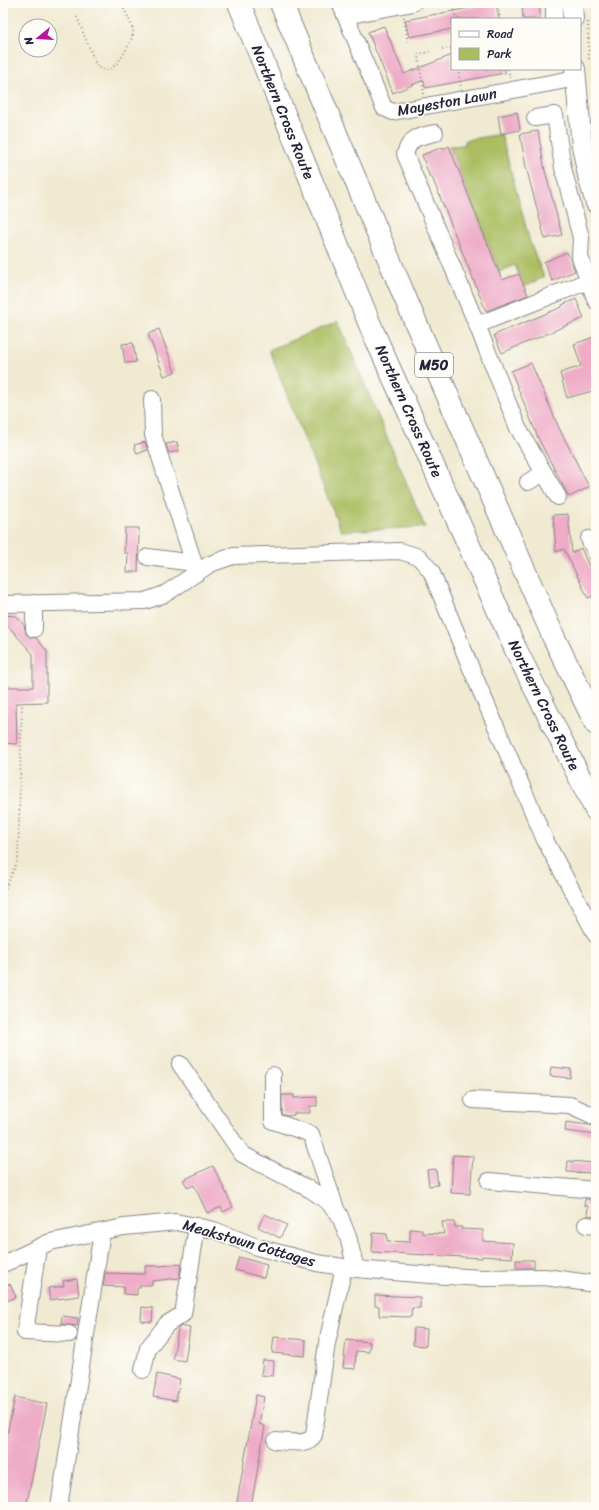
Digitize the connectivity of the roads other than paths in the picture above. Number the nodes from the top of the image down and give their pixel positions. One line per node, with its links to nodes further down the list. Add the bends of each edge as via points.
1 (239, 3): 27 (highway, Northern Cross Route / M50, via 377,340 516,650)
2 (281, 3): 26 (highway, M50, via 415,322 554,638)
3 (554, 3): 7 (street)
4 (572, 3): 8 (main road)
5 (408, 4): 6 (street)
6 (343, 10): 10 (street, Mayeston Lawn, via 384,108 393,112 463,100)
7 (554, 18)
8 (573, 18)
9 (576, 73): 10 (street, Mayeston Lawn); 13 (main road, via 582,146)
10 (556, 76)
11 (535, 118): 14 (street, via 556,115 568,193 581,238 580,257)
12 (435, 133): 16 (street, via 416,138 408,144 405,154)
13 (596, 203)
14 (592, 279): 15 (street); 16 (street)
15 (596, 300)
16 (477, 325): 18 (street, via 518,428)
17 (152, 399): 22 (street, via 153,435)
18 (544, 473): 19 (street); 20 (street)
19 (528, 482)
20 (558, 497)
21 (148, 557): 22 (street)
22 (196, 568): 24 (street, via 165,594 145,601); 28 (street, via 233,556 400,551 419,557 431,571 545,840)
23 (3, 604): 24 (street)
24 (34, 604): 25 (street)
25 (34, 629)
26 (596, 724)
27 (596, 810)
28 (596, 935)
29 (180, 1064): 35 (street, via 242,1154 311,1190 326,1200)
30 (273, 1075): 35 (street, via 273,1121 311,1134)
31 (474, 1100): 32 (street, via 570,1105)
32 (596, 1117)
33 (489, 1181): 34 (street)
34 (596, 1190)
35 (337, 1212): 40 (street, via 348,1237)
36 (197, 1226): 37 (street, Meakstown Cottages, via 176,1222 124,1227); 40 (street, Meakstown Cottages, via 256,1247 317,1263); 43 (street, via 184,1314 168,1324 148,1348)
37 (102, 1232): 38 (street, Meakstown Cottages, via 50,1242); 45 (street)
38 (38, 1248): 39 (street, Meakstown Cottages); 42 (street, via 25,1332)
39 (3, 1264)
40 (350, 1268): 41 (street, Meakstown Cottages, via 483,1278 545,1277); 44 (street, via 327,1343 314,1435 306,1442)
41 (596, 1284)
42 (69, 1334)
43 (143, 1370)
44 (276, 1441)
45 (59, 1507)

